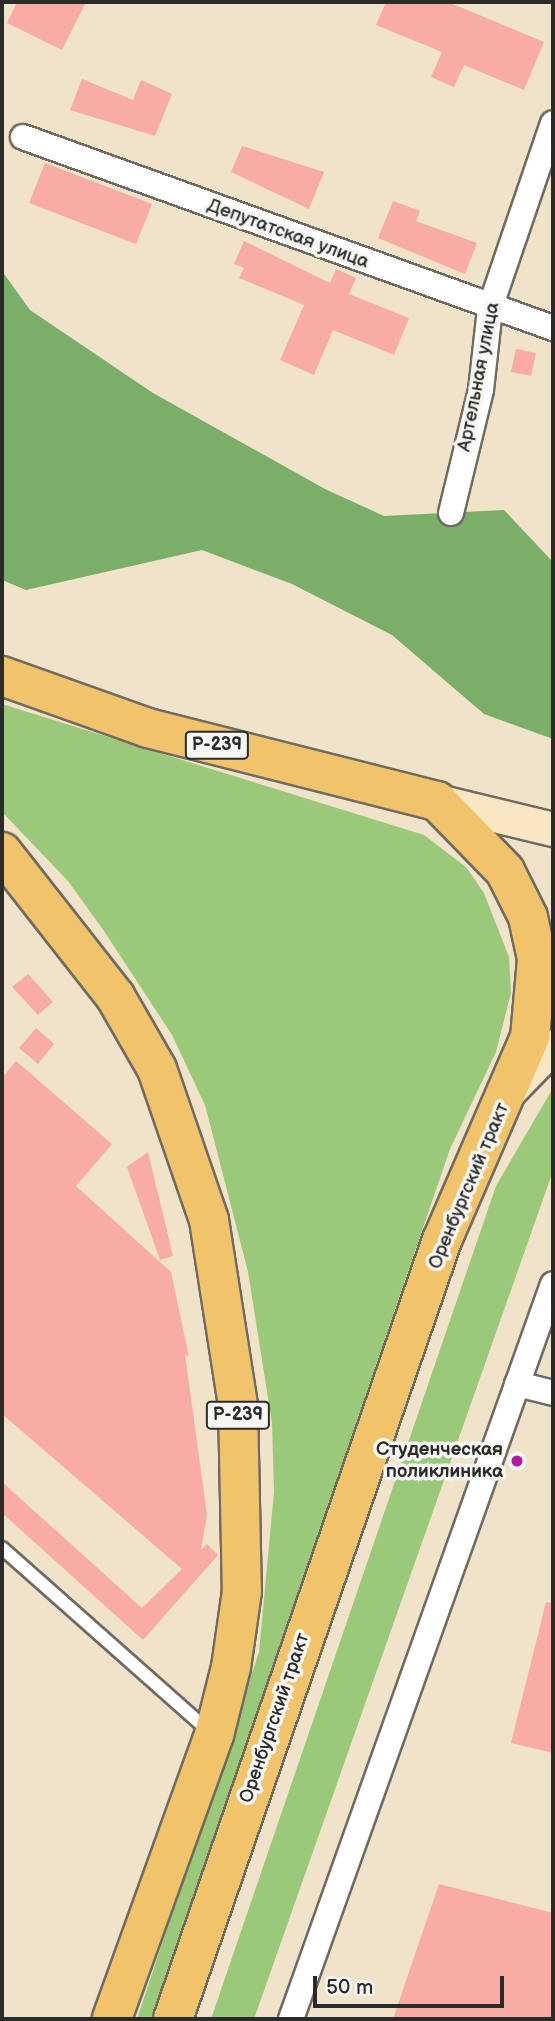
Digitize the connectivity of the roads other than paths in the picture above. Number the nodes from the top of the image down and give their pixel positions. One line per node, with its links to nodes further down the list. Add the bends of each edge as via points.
1 (553, 123): 3 (street, Артельная улица)
2 (23, 137): 3 (street, Депутатская улица)
3 (490, 308): 4 (street, Депутатская улица); 5 (street, Артельная улица, via 481,390)
4 (553, 328)
5 (451, 513)
6 (2, 676): 7 (main road, Р-239, via 148,727)
7 (437, 801): 8 (main road); 11 (main road, Оренбургский тракт, via 505,871 528,917 537,998)
8 (553, 829)
9 (2, 852): 16 (main road, Р-239, via 115,996 157,1069 209,1220 237,1406 244,1501 242,1591)
10 (553, 1046): 11 (main road)
11 (511, 1089): 18 (main road, Оренбургский тракт, via 442,1240)
12 (553, 1284): 13 (street)
13 (517, 1384): 14 (street); 19 (street)
14 (553, 1393)
15 (2, 1548): 16 (lane)
16 (214, 1735): 17 (main road, Р-239)
17 (113, 2019)
18 (173, 2019)
19 (291, 2019)

